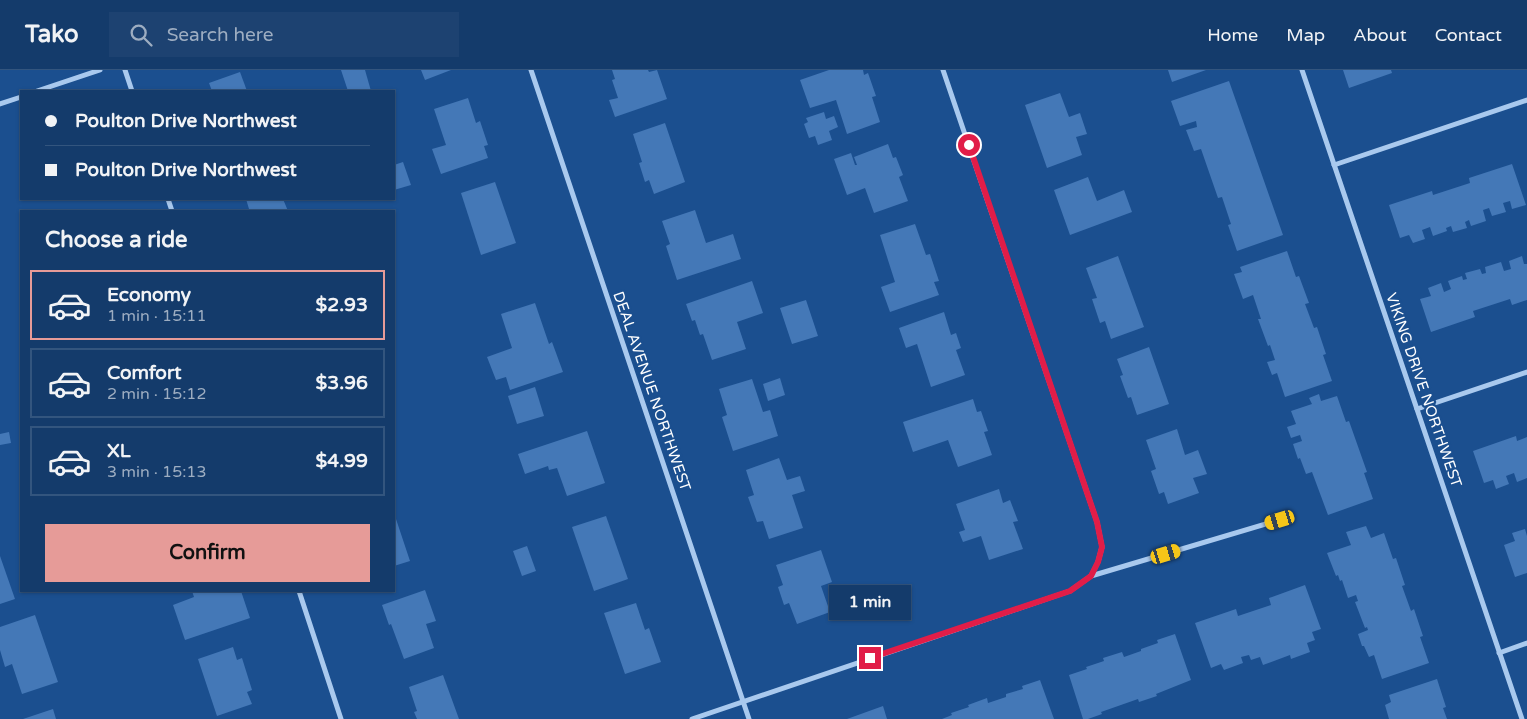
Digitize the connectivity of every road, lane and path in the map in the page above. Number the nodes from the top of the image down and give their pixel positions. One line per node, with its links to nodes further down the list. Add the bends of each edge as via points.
1 (100, 70): 6 (street)
2 (124, 70): 7 (street)
3 (531, 70): 19 (street, DEAL AVENUE NORTHWEST)
4 (943, 70): 15 (street, via 1097,522 1102,547)
5 (1302, 70): 11 (street, VIKING DRIVE NORTHWEST)
6 (40, 90)
7 (132, 90)
8 (20, 96): 10 (street)
9 (1527, 100): 11 (street)
10 (0, 104)
11 (1334, 165): 13 (street, VIKING DRIVE NORTHWEST)
12 (1527, 372): 13 (street)
13 (1417, 409): 18 (street, VIKING DRIVE NORTHWEST)
14 (1280, 520): 15 (street)
15 (1091, 576): 19 (street, via 1070,591)
16 (299, 592): 20 (street)
17 (1527, 643): 18 (street)
18 (1499, 653): 23 (street, VIKING DRIVE NORTHWEST)
19 (743, 702): 21 (street); 22 (street, DEAL AVENUE NORTHWEST)
20 (341, 719)
21 (692, 719)
22 (749, 719)
23 (1522, 719)

